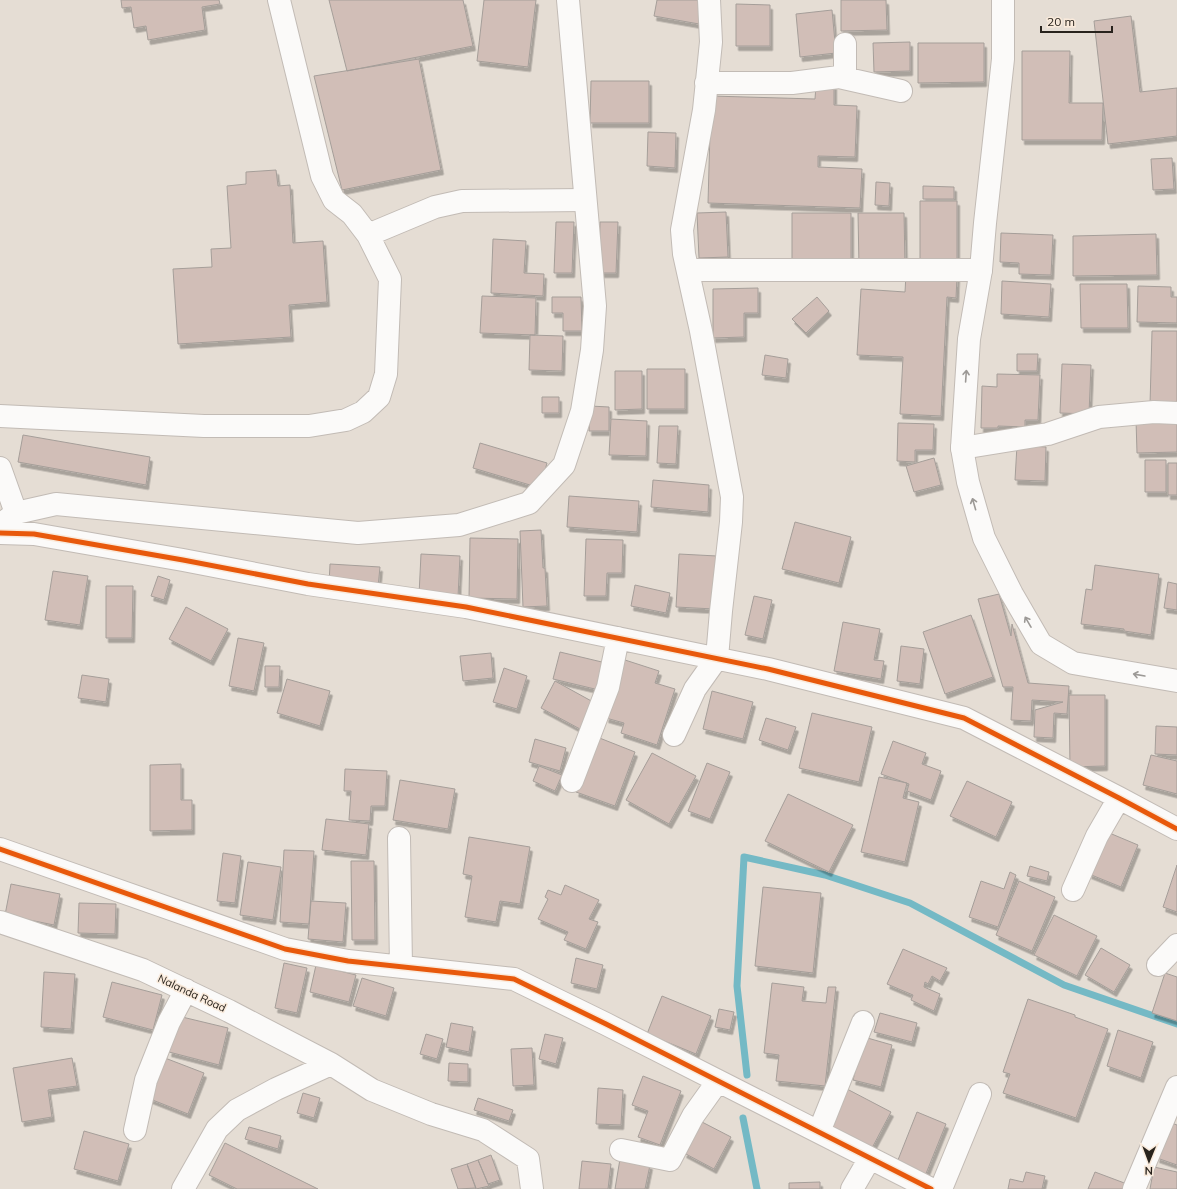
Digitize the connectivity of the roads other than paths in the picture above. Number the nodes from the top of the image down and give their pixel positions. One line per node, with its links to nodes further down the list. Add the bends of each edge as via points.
1 (279, 0): 10 (street, via 322,176 334,200 352,214)
2 (568, 0): 9 (street)
3 (709, 0): 7 (street, via 711,42)
4 (1003, 0): 12 (street, via 1003,59)
5 (845, 44): 6 (street)
6 (845, 78): 7 (street, via 792,83); 8 (street)
7 (706, 84): 11 (street, via 704,110 682,230)
8 (901, 91)
9 (585, 200): 10 (street, via 462,201 435,207); 17 (street, via 595,306 592,350 582,411 564,465 529,503 459,524 358,533 56,504)
10 (368, 235): 14 (street, via 390,280 386,374 379,397 363,412 352,418 309,426 204,426)
11 (688, 270): 12 (street); 20 (street, via 732,497)
12 (982, 270): 15 (street, one-way to 12, via 968,339)
13 (1177, 412): 15 (street, via 1099,417 1048,434)
14 (0, 416)
15 (962, 448): 21 (street, one-way to 15, via 1073,664 1040,644 984,538 968,482)
16 (0, 468): 17 (street)
17 (8, 519)
18 (0, 533): 19 (street, via 34,534 308,584 466,607)
19 (618, 638): 20 (street); 23 (street, via 608,687)
20 (718, 658): 22 (street, via 696,689); 24 (street, via 964,718)
21 (1177, 682)
22 (674, 734)
23 (572, 781)
24 (1119, 798): 25 (street); 28 (street, via 1097,836)
25 (1177, 829)
26 (399, 838): 32 (street)
27 (0, 849): 32 (street, via 285,949)
28 (1072, 890)
29 (0, 922): 33 (street, Nalanda Road, via 143,970)
30 (1177, 945): 31 (street)
31 (1158, 965)
32 (401, 966): 36 (street, via 514,979)
33 (186, 990): 35 (street, Nalanda Road); 39 (street, via 169,1022 146,1080)
34 (863, 1022): 40 (street)
35 (331, 1064): 43 (street, via 237,1110 217,1129); 44 (street, Nalanda Road, via 372,1090 431,1114 483,1130 528,1159)
36 (718, 1081): 40 (street); 41 (street, via 693,1116 670,1160)
37 (1177, 1087): 48 (street)
38 (980, 1094): 47 (street)
39 (135, 1130)
40 (819, 1132): 42 (street)
41 (622, 1150)
42 (870, 1158): 45 (street); 46 (street)
43 (183, 1189)
44 (532, 1189)
45 (852, 1189)
46 (931, 1189)
47 (940, 1189)
48 (1134, 1189)

